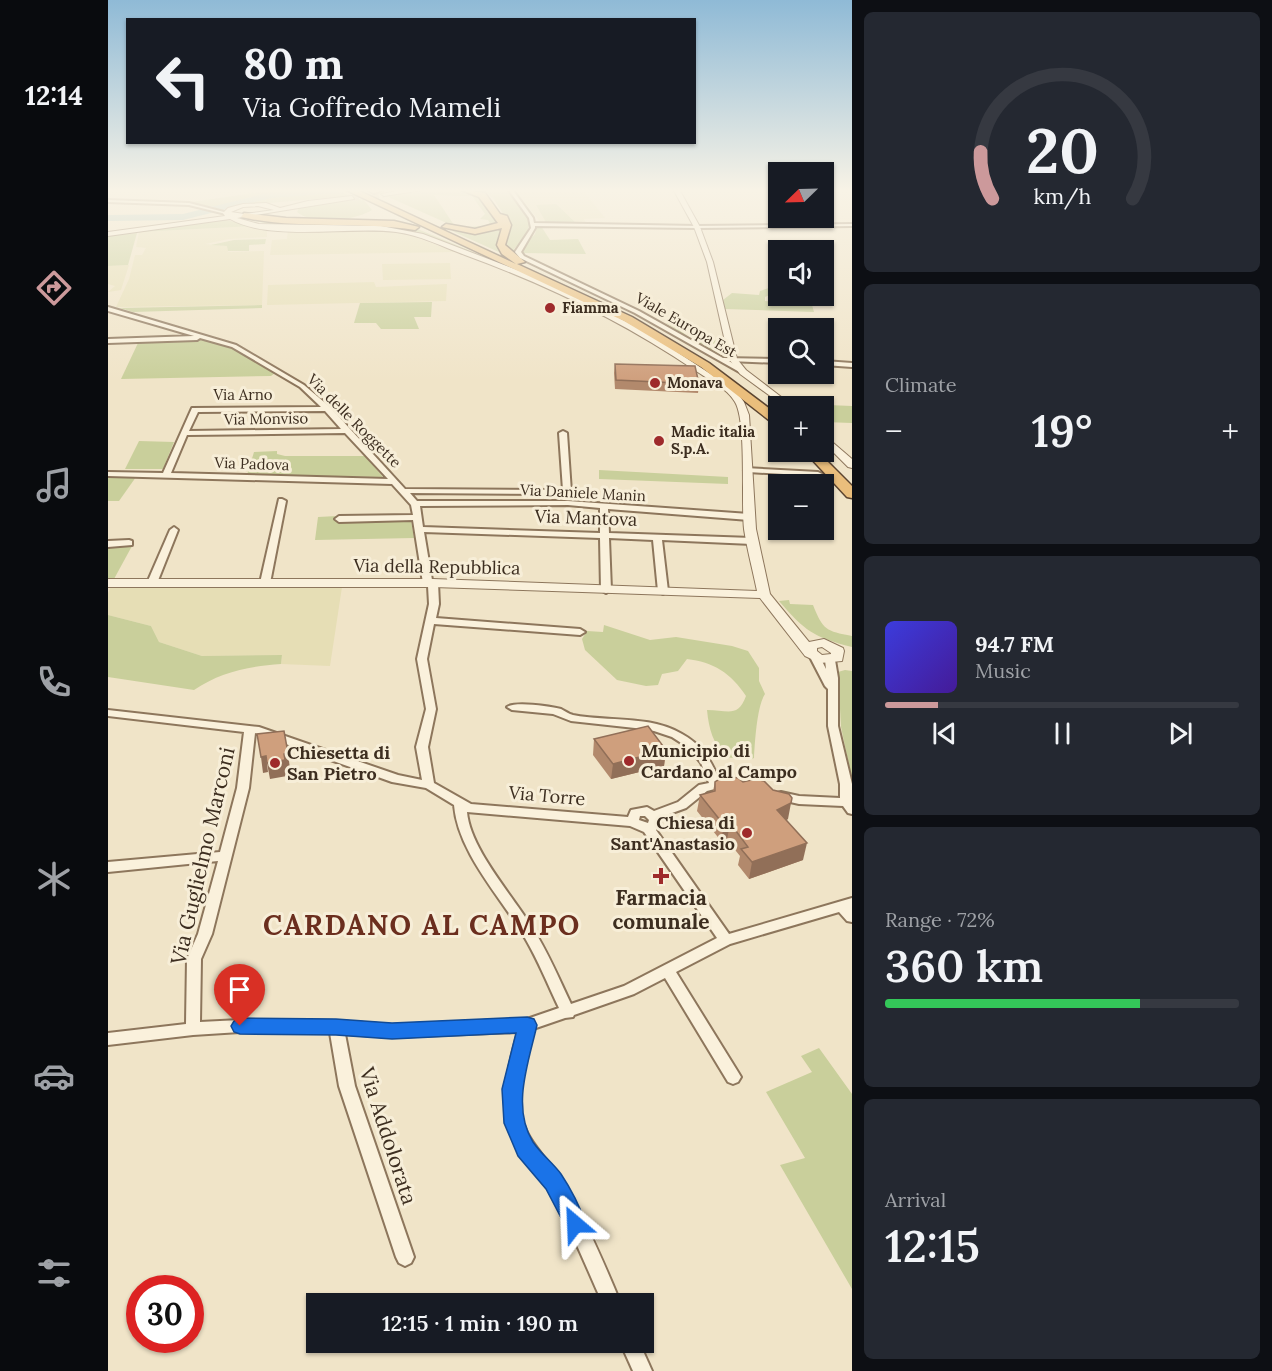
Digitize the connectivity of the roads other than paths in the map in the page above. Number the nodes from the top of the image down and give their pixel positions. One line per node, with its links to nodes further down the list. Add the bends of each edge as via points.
1 (465, 253): 28 (street, Viale Europa Est, via 493,262 644,334 735,396 746,421)
2 (485, 253): 20 (highway, via 664,339)
3 (496, 253): 7 (highway)
4 (506, 253): 7 (highway)
5 (519, 253): 11 (street, Viale Europa Est, via 637,312)
6 (707, 253): 12 (street)
7 (542, 274): 18 (highway, via 672,338)
8 (110, 312): 9 (street, Via delle Roggette)
9 (203, 338): 10 (street); 19 (street, Via delle Roggette, via 234,346 266,363 302,386)
10 (108, 341)
11 (719, 359): 12 (street); 16 (street, Viale Europa Est)
12 (733, 359): 13 (street); 16 (street)
13 (768, 361)
14 (834, 364): 15 (street)
15 (852, 365)
16 (743, 372): 17 (street)
17 (775, 396)
18 (768, 404)
19 (327, 409): 21 (street, Via delle Roggette); 22 (street, Via Arno, via 197,409)
20 (768, 413)
21 (348, 431): 22 (street, Via Monviso); 33 (street, Via delle Roggette)
22 (185, 433): 31 (street, Via Arno)
23 (563, 433): 35 (street)
24 (834, 448): 27 (street)
25 (821, 462): 36 (highway)
26 (833, 462): 32 (highway)
27 (852, 465)
28 (748, 470): 30 (street); 42 (street)
29 (108, 474): 31 (street, Via Padova)
30 (818, 474)
31 (166, 475): 33 (street, Via Padova)
32 (852, 481)
33 (395, 482): 34 (street, Via delle Roggette)
34 (404, 491): 35 (street, Via delle Roggette); 39 (street, Via delle Roggette)
35 (567, 492): 38 (street)
36 (852, 494)
37 (282, 501): 51 (street)
38 (568, 503): 39 (street, Via Daniele Manin); 40 (street, Via Daniele Manin)
39 (415, 504): 41 (street, Via delle Roggette)
40 (604, 506): 42 (street, Via Daniele Manin); 46 (street)
41 (418, 517): 43 (street); 44 (street, Via delle Roggette)
42 (749, 517): 48 (street)
43 (339, 519)
44 (419, 529): 46 (street, Via Mantova); 54 (street, Via delle Roggette)
45 (174, 530): 53 (street)
46 (604, 535): 47 (street, Via Mantova); 55 (street)
47 (657, 537): 48 (street, Via Mantova); 56 (street)
48 (752, 541): 57 (street)
49 (108, 543): 50 (street)
50 (129, 543)
51 (265, 582): 53 (street, Via della Repubblica); 54 (street, Via della Repubblica)
52 (108, 583): 53 (street, Via della Repubblica)
53 (152, 583)
54 (430, 583): 55 (street, Via della Repubblica); 58 (street, Via delle Roggette, via 434,604)
55 (606, 590): 56 (street, Via della Repubblica)
56 (663, 591): 57 (street, Via della Repubblica)
57 (764, 595): 60 (street)
58 (431, 621): 59 (street); 68 (street, Via delle Roggette, via 422,659 431,709 422,747)
59 (580, 632)
60 (814, 650): 61 (street); 62 (street)
61 (842, 654): 62 (street)
62 (832, 690): 71 (street, via 833,726)
63 (512, 707): 66 (street, via 663,730 694,747 706,761)
64 (108, 712): 65 (street)
65 (250, 729): 68 (street, via 396,779); 73 (street, Via Guglielmo Marconi, via 243,788)
66 (715, 784): 67 (street); 72 (street)
67 (736, 784)
68 (429, 785): 70 (street)
69 (764, 791): 71 (street)
70 (460, 805): 72 (street, Via Torre, via 633,822 633,815 638,812); 78 (street, via 467,832 493,882 529,933)
71 (849, 806)
72 (651, 821): 76 (street)
73 (224, 856): 74 (street); 81 (street, Via Guglielmo Marconi, via 205,934 194,959)
74 (108, 867)
75 (849, 909): 76 (street)
76 (726, 940): 77 (street)
77 (668, 970): 78 (street, via 629,990); 83 (street)
78 (568, 1012): 79 (street)
79 (527, 1025): 80 (street, via 392,1031); 85 (street, via 512,1089 514,1123 526,1149 554,1182)
80 (336, 1027): 81 (street); 84 (street, Via Addolorata, via 347,1086)
81 (193, 1029): 82 (street)
82 (108, 1040)
83 (733, 1077)
84 (405, 1257)
85 (607, 1293)
86 (634, 1353): 87 (street)
87 (643, 1371)

